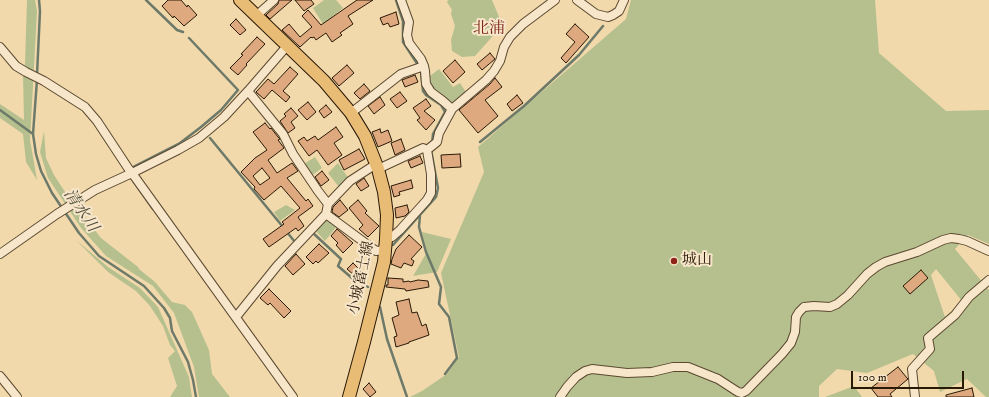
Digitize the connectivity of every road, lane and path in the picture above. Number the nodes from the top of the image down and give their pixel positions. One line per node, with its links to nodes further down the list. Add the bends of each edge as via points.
1 (240, 0): 7 (main road, 小城富士線)
2 (274, 0): 7 (street)
3 (401, 0): 10 (street, via 409,22 409,43)
4 (555, 0): 12 (street, via 510,37 494,71)
5 (577, 0): 6 (street, via 596,14 608,17 619,11)
6 (624, 0)
7 (256, 16): 8 (main road, 小城富士線)
8 (287, 46): 11 (street); 13 (main road, 小城富士線, via 324,81)
9 (0, 47): 16 (street, via 16,66 85,107)
10 (424, 66): 12 (street, via 426,84 431,92); 13 (street, via 402,74)
11 (248, 91): 16 (street, via 199,138); 17 (street, via 283,134 293,154)
12 (452, 109): 14 (street, via 437,142)
13 (351, 113): 15 (main road, 小城富士線, via 365,136)
14 (427, 150): 15 (street, via 423,148); 19 (street, via 431,193)
15 (374, 168): 17 (street, via 350,181); 19 (main road, 小城富士線, via 384,192 387,215)
16 (132, 173): 21 (street, via 74,203); 23 (street)
17 (328, 204): 18 (street)
18 (326, 214): 19 (street, via 376,251); 23 (street, via 277,266)
19 (386, 245): 27 (main road, 小城富士線, via 384,262)
20 (989, 251): 28 (street, via 959,239 943,240 876,267 837,304 830,307 804,307 796,317 791,343 742,393 718,379 688,367 673,367 652,372 627,373 592,369 584,371 576,376)
21 (0, 254)
22 (989, 280): 29 (street, via 928,338 930,348 912,369)
23 (236, 317): 26 (street)
24 (0, 376): 25 (street)
25 (17, 397)
26 (293, 397)
27 (349, 397)
28 (560, 397)
29 (915, 397)

